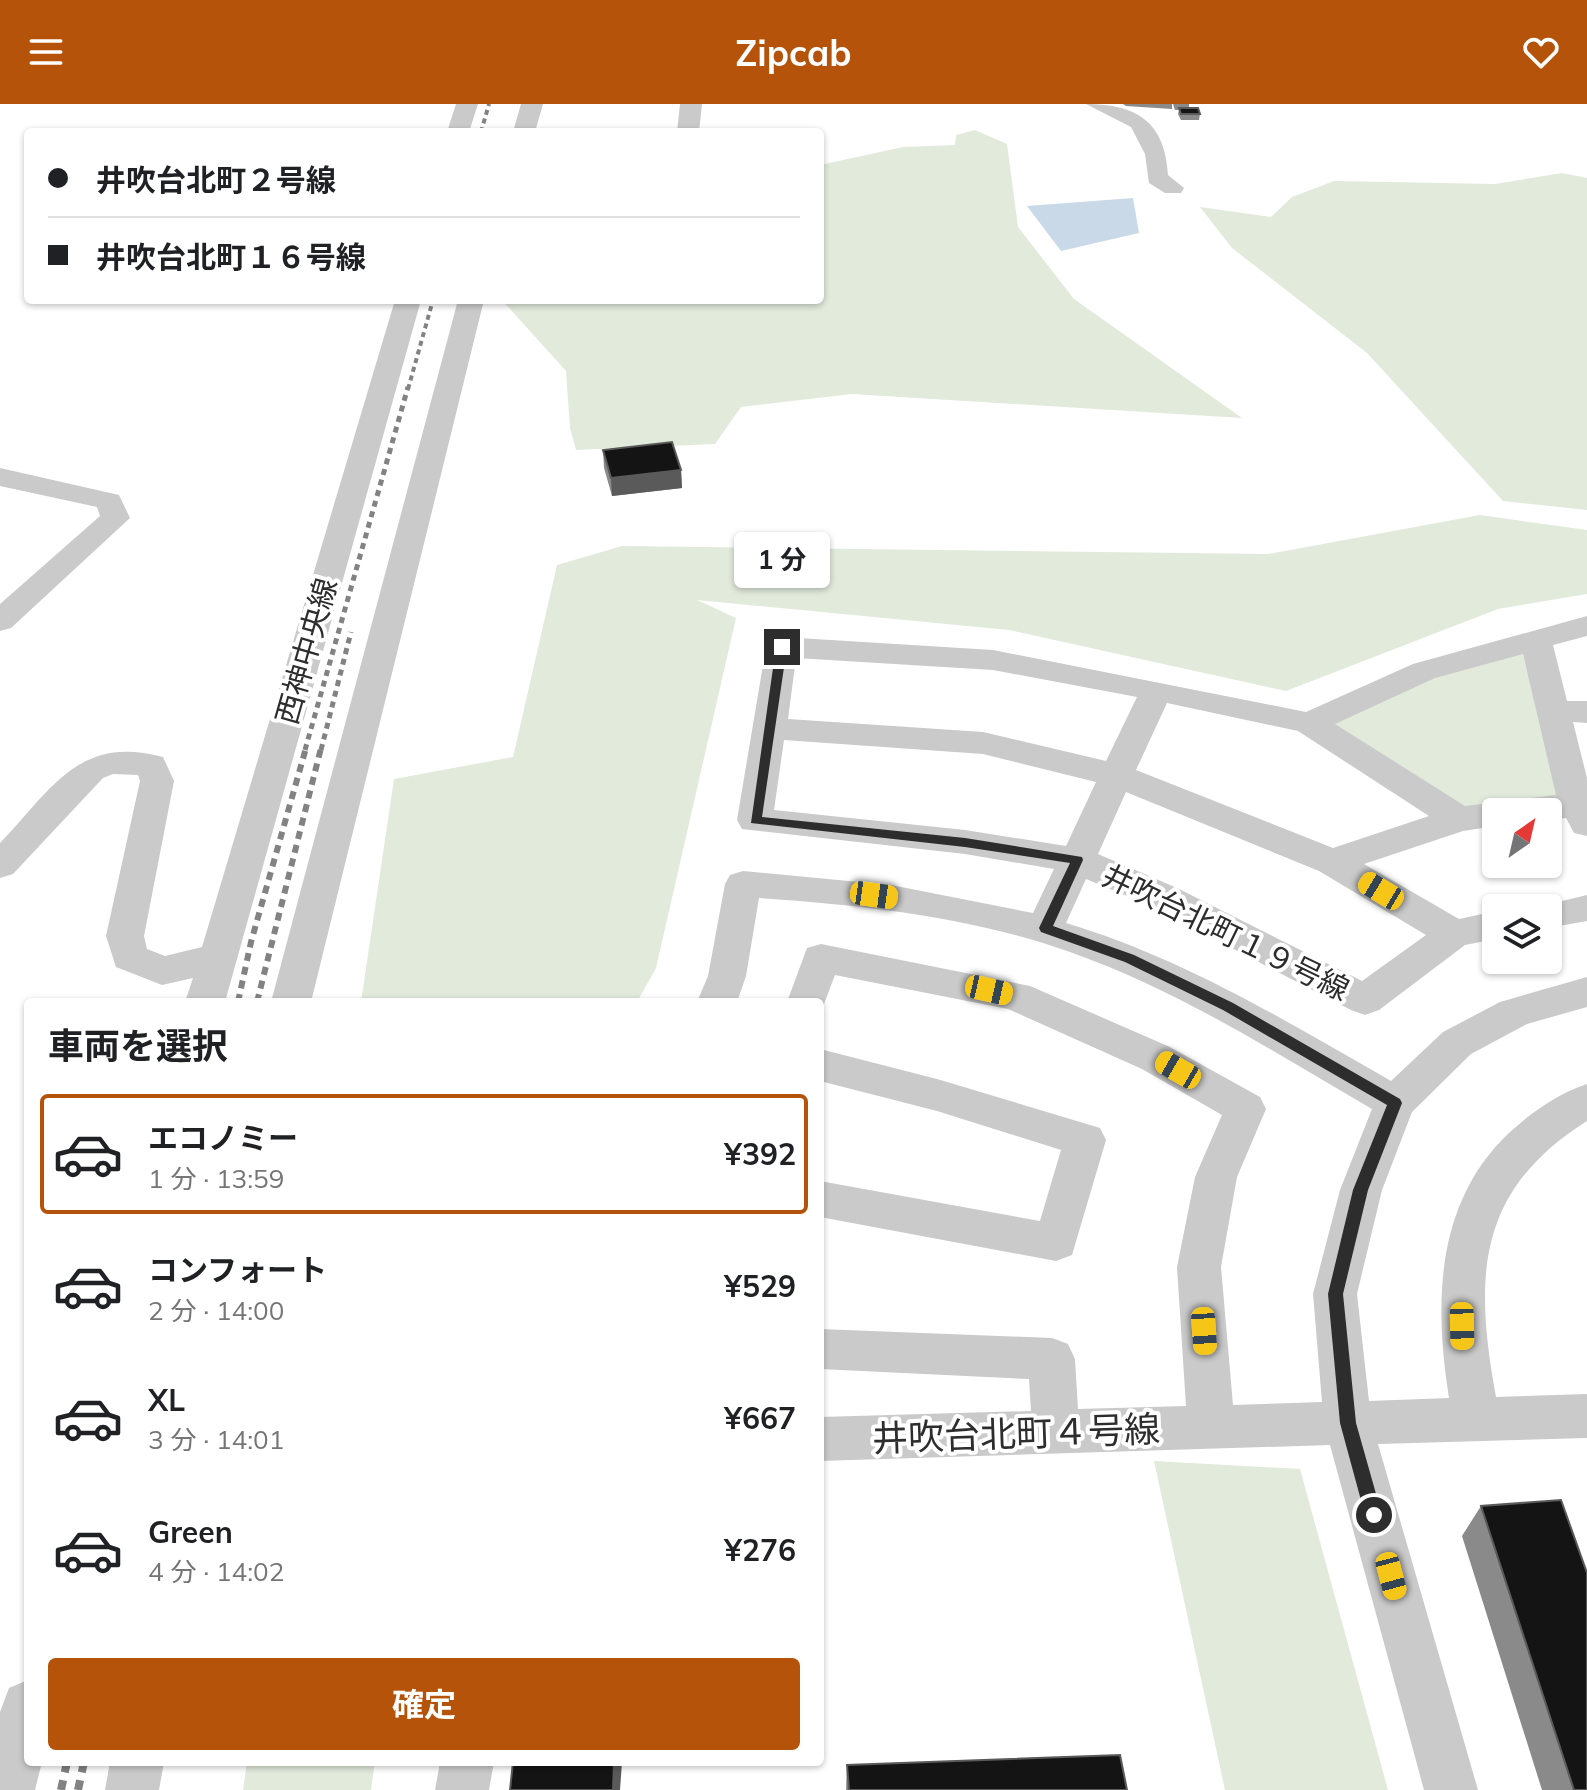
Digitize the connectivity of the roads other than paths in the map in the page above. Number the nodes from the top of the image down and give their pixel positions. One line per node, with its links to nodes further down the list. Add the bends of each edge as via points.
1 (453, 104): 7 (street)
2 (467, 104): 8 (street)
3 (520, 104): 9 (street)
4 (532, 104): 10 (street)
5 (691, 104): 11 (street)
6 (1097, 104): 12 (street, via 1140,123 1156,154 1157,178)
7 (446, 128)
8 (459, 128)
9 (514, 128)
10 (525, 128)
11 (688, 128)
12 (1173, 188)
13 (406, 304): 37 (street, 西神中央線)
14 (470, 304): 40 (street)
15 (0, 477): 16 (street, via 109,501 115,518)
16 (0, 621)
17 (1587, 626): 18 (street)
18 (1536, 640): 20 (street); 22 (street, via 1424,671)
19 (1157, 690): 22 (street); 23 (street, via 993,660 782,647); 24 (street)
20 (1552, 711): 21 (street); 26 (street)
21 (1587, 712)
22 (1309, 723): 28 (street)
23 (767, 728): 24 (street, via 983,743); 29 (street, via 755,820 965,842)
24 (1116, 775): 29 (street); 30 (street)
25 (1562, 811): 26 (street)
26 (1583, 811)
27 (1482, 816): 28 (street)
28 (1459, 819): 30 (street)
29 (1077, 860): 34 (street); 36 (street, 井吹台北町１９号線, via 1164,897 1365,1000)
30 (1332, 862): 36 (street)
31 (0, 865): 37 (street, via 91,770 108,762 151,765 157,781 125,936 130,957 162,971)
32 (1587, 908): 33 (street)
33 (1562, 912)
34 (1045, 928): 41 (street, via 937,903 743,884); 45 (street, via 1130,959 1228,1007)
35 (1482, 928): 36 (street, 井吹台北町１９号線)
36 (1454, 934)
37 (217, 958): 39 (street, 西神中央線)
38 (1587, 992): 45 (street, via 1514,1013 1457,1043)
39 (206, 998)
40 (292, 998)
41 (719, 998)
42 (808, 998): 51 (street, via 821,958 1016,996 1156,1058 1245,1109 1216,1177 1199,1267)
43 (824, 1066): 46 (street, via 1085,1140 1056,1242)
44 (1587, 1100): 49 (street, via 1528,1135 1496,1173 1471,1224 1461,1283 1462,1348)
45 (1395, 1103): 50 (street, via 1361,1190 1335,1294)
46 (824, 1200)
47 (824, 1349): 52 (street, via 1052,1359)
48 (1587, 1416): 49 (street, 井吹台北町４号線)
49 (1476, 1419): 50 (street, 井吹台北町４号線)
50 (1348, 1423): 51 (street, 井吹台北町４号線); 60 (street)
51 (1211, 1426): 52 (street, 井吹台北町４号線)
52 (1055, 1431): 53 (street, 井吹台北町４号線)
53 (824, 1439)
54 (24, 1724): 57 (street)
55 (136, 1766): 58 (street)
56 (466, 1766): 59 (street)
57 (8, 1790)
58 (132, 1790)
59 (462, 1790)
60 (1451, 1790)

